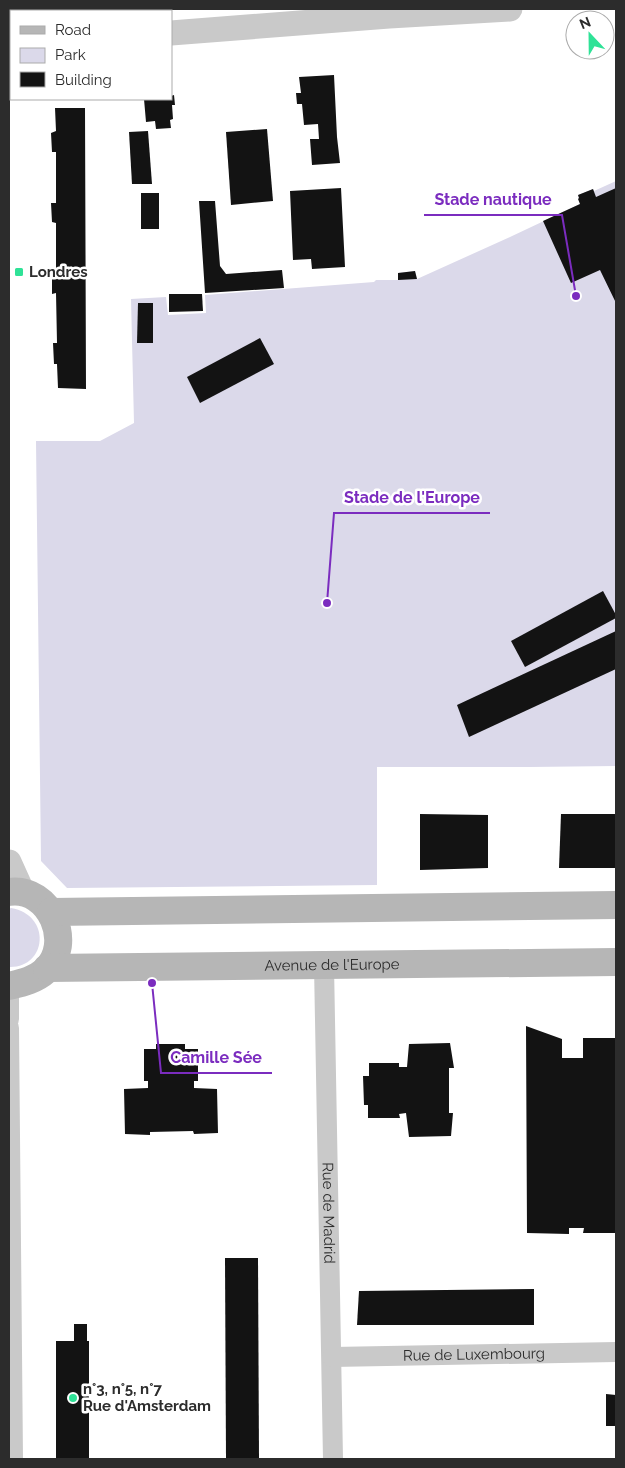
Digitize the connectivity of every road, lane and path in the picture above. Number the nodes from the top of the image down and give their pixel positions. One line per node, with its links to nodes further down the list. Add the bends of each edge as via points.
1 (510, 9): 2 (street)
2 (388, 12): 3 (street)
3 (172, 33)
4 (9, 862): 5 (street)
5 (16, 893): 7 (main road, via 32,896)
6 (616, 905): 7 (main road)
7 (51, 912): 10 (main road, via 59,938 54,958)
8 (616, 962): 9 (main road, Avenue de l'Europe)
9 (324, 965): 10 (main road, Avenue de l'Europe); 15 (street, Rue de Madrid)
10 (47, 968): 11 (main road, via 26,982)
11 (9, 986): 12 (street)
12 (9, 1019)
13 (9, 1028): 16 (street)
14 (616, 1352): 15 (street, Rue de Luxembourg)
15 (332, 1357): 17 (street, Rue de Madrid)
16 (13, 1459)
17 (333, 1459)

